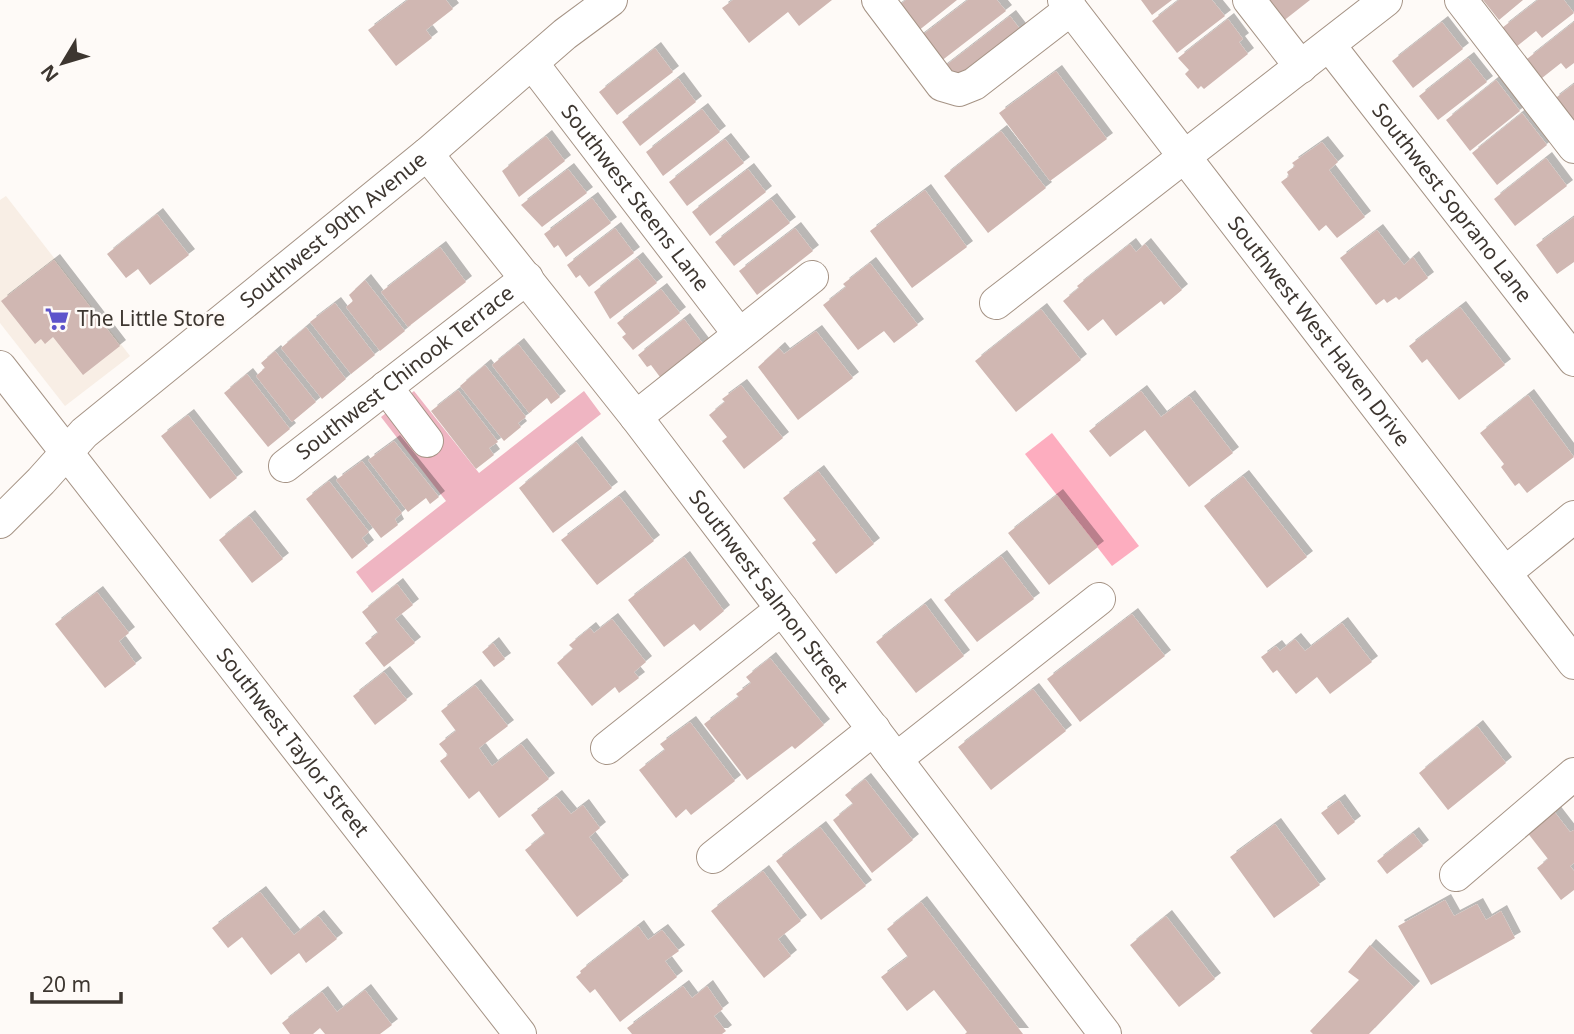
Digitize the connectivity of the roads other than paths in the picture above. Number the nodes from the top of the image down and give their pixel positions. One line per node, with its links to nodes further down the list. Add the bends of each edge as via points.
1 (611, 0): 8 (street, Southwest 90th Avenue)
2 (878, 0): 6 (street, via 942,85 959,90 974,85)
3 (1249, 0): 9 (street)
4 (1386, 0): 7 (street)
5 (1461, 0): 10 (street)
6 (1068, 4): 12 (street, Southwest West Haven Drive)
7 (1329, 45): 9 (street); 17 (street, Southwest Soprano Lane)
8 (532, 63): 11 (street, Southwest 90th Avenue); 16 (street, Southwest Steens Lane)
9 (1301, 66): 12 (street)
10 (1574, 147)
11 (427, 154): 14 (street, Southwest Salmon Street); 22 (street, Southwest 90th Avenue)
12 (1185, 157): 15 (street); 26 (street, Southwest West Haven Drive)
13 (811, 277): 16 (street)
14 (527, 278): 19 (street, Southwest Chinook Terrace); 20 (street, Southwest Salmon Street)
15 (996, 303)
16 (739, 334): 20 (street)
17 (1574, 360)
18 (0, 366): 22 (street, Southwest Taylor Street)
19 (386, 387): 21 (street); 23 (street, Southwest Chinook Terrace)
20 (636, 417): 28 (street, Southwest Salmon Street)
21 (427, 441)
22 (65, 452): 25 (street, Southwest 90th Avenue); 36 (street, Southwest Taylor Street)
23 (285, 466)
24 (1574, 517): 26 (street)
25 (0, 522)
26 (1505, 573): 29 (street, Southwest West Haven Drive)
27 (1099, 599): 32 (street)
28 (782, 609): 30 (street, Southwest Salmon Street); 31 (street)
29 (1574, 663)
30 (874, 729): 32 (street, Southwest Salmon Street); 34 (street)
31 (607, 748)
32 (896, 759): 37 (street, Southwest Salmon Street)
33 (1574, 774): 35 (street)
34 (713, 858)
35 (1456, 875)
36 (520, 1034)
37 (1105, 1034)

